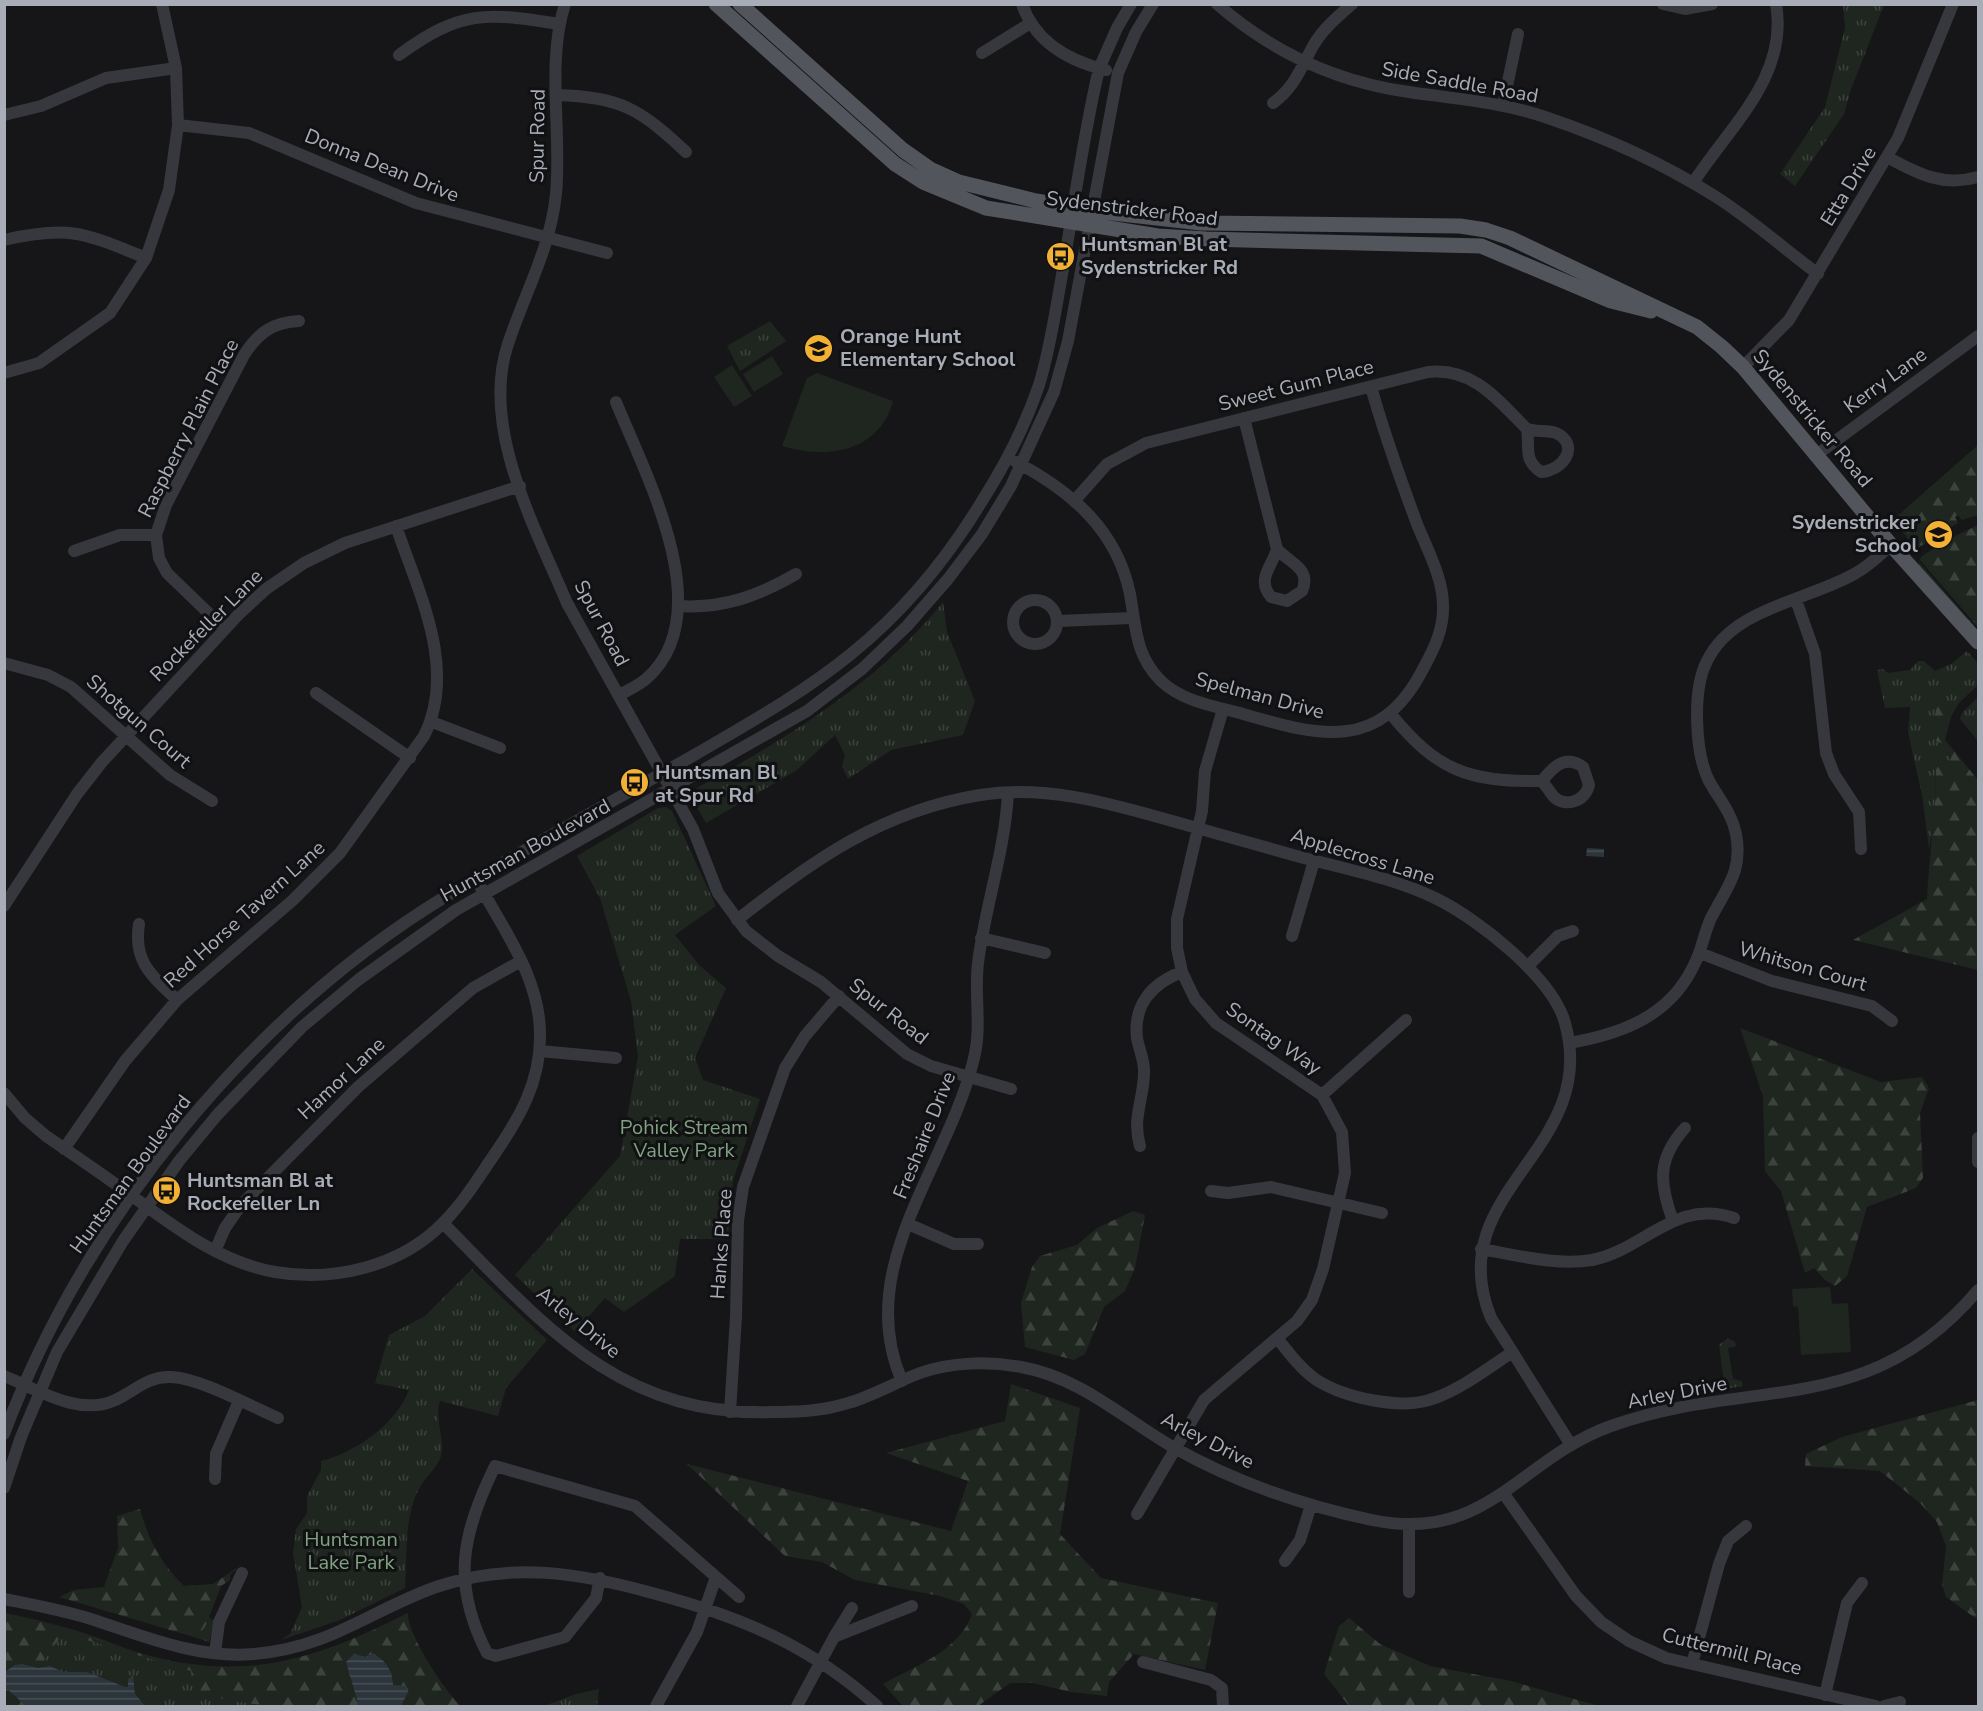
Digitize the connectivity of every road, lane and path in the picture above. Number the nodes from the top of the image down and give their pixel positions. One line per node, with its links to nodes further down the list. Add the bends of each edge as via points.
1 (162, 4): 20 (street)
2 (565, 4): 14 (street, Spur Road)
3 (716, 4): 34 (main road, Sydenstricker Road, via 888,158 923,182 986,208)
4 (740, 4): 32 (main road, Sydenstricker Road, via 883,133 930,169 994,192)
5 (1022, 4): 15 (street)
6 (1131, 4): 21 (street, Huntsman Boulevard)
7 (1153, 4): 22 (street, Huntsman Boulevard)
8 (1217, 4): 19 (street, Side Saddle Road, via 1258,36)
9 (1352, 4): 19 (street, via 1330,24)
10 (1663, 4): 11 (street, via 1685,9)
11 (1712, 4)
12 (1776, 4): 31 (street, via 1776,43 1766,80)
13 (1953, 4): 29 (street, Etta Drive, via 1908,118)
14 (559, 24): 18 (street, via 510,16 465,19 424,37); 23 (street, Spur Road)
15 (1029, 24): 17 (street); 21 (street, via 1056,50)
16 (1518, 34): 25 (street)
17 (982, 53)
18 (399, 55)
19 (1305, 62): 24 (street, via 1287,93); 25 (street, Side Saddle Road, via 1376,86)
20 (176, 68): 26 (street, via 105,78 41,106); 27 (street)
21 (1100, 69): 22 (street); 32 (street, Huntsman Boulevard)
22 (1118, 73): 33 (street, Huntsman Boulevard)
23 (557, 95): 28 (street, via 603,98 624,105 651,121); 36 (street, Spur Road, via 556,191)
24 (1273, 103)
25 (1503, 105): 31 (street, Side Saddle Road, via 1587,133)
26 (4, 115)
27 (178, 125): 36 (street, Donna Dean Drive, via 249,133 416,203); 39 (street, via 169,190)
28 (686, 152)
29 (1887, 157): 30 (street, via 1916,174 1939,180); 40 (street, Etta Drive)
30 (1978, 177)
31 (1693, 183): 40 (street, Side Saddle Road)
32 (1074, 207): 33 (main road, Sydenstricker Road); 34 (street, Huntsman Boulevard)
33 (1091, 210): 35 (street, Huntsman Boulevard); 41 (main road, Sydenstricker Road, via 1201,223 1428,225 1486,230 1520,242)
34 (1071, 223): 35 (main road, Sydenstricker Road); 51 (street, Huntsman Boulevard, via 1044,369)
35 (1088, 226): 41 (main road, Sydenstricker Road, via 1206,239 1481,246 1611,301); 52 (street, Huntsman Boulevard, via 1060,373)
36 (548, 238): 38 (street, Donna Dean Drive); 53 (street, Spur Road, via 508,343 500,379 502,429)
37 (4, 240): 39 (street, via 41,232 76,232)
38 (607, 253)
39 (146, 258): 45 (street, via 110,314 39,363)
40 (1818, 274): 44 (street, Etta Drive, via 1789,320)
41 (1675, 316): 44 (main road, Sydenstricker Road, via 1697,327)
42 (299, 321): 56 (street, Raspberry Plain Place, via 271,326 252,343 166,505)
43 (1978, 336): 50 (street, Kerry Lane)
44 (1743, 367): 50 (main road, Sydenstricker Road)
45 (4, 373)
46 (1371, 387): 48 (street, Sweet Gum Place); 49 (street, Sweet Gum Place, via 1428,372 1461,375 1489,391); 71 (street, Spelman Drive, via 1443,603 1440,632 1429,659 1411,691)
47 (616, 402): 62 (street, via 668,533)
48 (1244, 418): 54 (street, Sweet Gum Place, via 1134,448 1107,464); 58 (street)
49 (1527, 429)
50 (1815, 456): 57 (main road, Sydenstricker Road)
51 (1007, 458): 52 (street, Spelman Drive); 76 (street, Huntsman Boulevard, via 953,546 912,596 870,638 786,702)
52 (1022, 466): 54 (street, Spelman Drive); 78 (street, Huntsman Boulevard, via 982,534 948,579 862,669 807,711)
53 (520, 486): 55 (street, Rockefeller Lane); 69 (street, Spur Road, via 567,603)
54 (1075, 500): 63 (street, Spelman Drive, via 1092,516 1115,550 1128,585)
55 (396, 526): 65 (street, Rockefeller Lane, via 345,543 304,563 260,594); 72 (street, Red Horse Tavern Lane, via 436,652 438,689)
56 (156, 535): 59 (street, via 120,535); 65 (street, Raspberry Plain Place, via 159,558 167,573)
57 (1891, 545): 61 (street, via 1856,573); 66 (main road, Sydenstricker Road)
58 (1277, 549)
59 (74, 551)
60 (796, 574): 62 (street, via 762,593 733,603)
61 (1796, 600): 82 (street, via 1815,654 1826,753 1834,774 1859,812); 93 (street, via 1728,633 1711,653 1700,678 1702,761 1731,818 1737,850 1732,883 1710,920)
62 (678, 606): 69 (street, via 672,643 662,661 648,678)
63 (1132, 618): 64 (street); 70 (street, Spelman Drive, via 1144,658 1162,682 1184,696)
64 (1058, 621)
65 (225, 630): 73 (street, Rockefeller Lane)
66 (1978, 642)
67 (4, 663): 73 (street, Shotgun Court, via 48,675 71,687)
68 (316, 693): 75 (street)
69 (619, 695): 76 (street, Spur Road)
70 (1223, 709): 71 (street, Spelman Drive, via 1325,734 1362,728); 81 (street, Sontag Way, via 1205,771)
71 (1390, 713): 77 (street, via 1419,746 1458,771 1493,780)
72 (432, 722): 74 (street); 75 (street, Red Horse Tavern Lane)
73 (125, 736): 80 (street, Shotgun Court, via 170,775); 86 (street, Rockefeller Lane, via 77,794)
74 (500, 748)
75 (410, 758): 98 (street, Red Horse Tavern Lane, via 362,827 326,869)
76 (663, 773): 78 (street, Spur Road); 84 (street, Huntsman Boulevard)
77 (1542, 781)
78 (672, 790): 85 (street, Huntsman Boulevard); 87 (street, Spur Road, via 693,829 718,893)
79 (1008, 793): 81 (street, Applecross Lane, via 1081,798); 87 (street, Applecross Lane, via 950,801 876,827 811,864); 91 (street, Freshaire Drive, via 1007,819)
80 (212, 801)
81 (1198, 828): 83 (street, Applecross Lane); 96 (street, Sontag Way, via 1177,919)
82 (1861, 849)
83 (1314, 861): 90 (street); 95 (street, Applecross Lane, via 1398,884 1438,900)
84 (476, 879): 85 (street); 114 (street, Huntsman Boulevard, via 402,925 290,1015 205,1103)
85 (484, 893): 94 (street); 116 (street, Huntsman Boulevard, via 412,939 302,1027 218,1114)
86 (4, 906)
87 (737, 920): 97 (street, Spur Road, via 759,943)
88 (139, 924): 98 (street, via 136,938 141,959)
89 (1573, 931): 95 (street, via 1558,936)
90 (1292, 936)
91 (981, 938): 92 (street); 104 (street, Freshaire Drive, via 977,1038)
92 (1045, 953)
93 (1700, 953): 100 (street, Whitson Court, via 1772,981 1872,1006); 101 (street, via 1677,992 1647,1018 1614,1034)
94 (521, 961): 102 (street, via 536,998); 124 (street, Hamor Lane, via 473,988 358,1087 241,1205)
95 (1528, 966): 101 (street, Applecross Lane, via 1555,998)
96 (1182, 972): 107 (street, Sontag Way, via 1195,999 1216,1023); 110 (street, via 1158,983 1145,998 1139,1014 1137,1036 1144,1074 1135,1125)
97 (839, 996): 104 (street, Spur Road, via 907,1054); 133 (street, Hanks Place, via 805,1036 785,1068 743,1187 738,1221)
98 (177, 1000): 111 (street, Red Horse Tavern Lane, via 125,1061)
99 (1406, 1020): 107 (street)
100 (1892, 1021)
101 (1569, 1043): 123 (street, Applecross Lane, via 1568,1080 1554,1121 1494,1211)
102 (540, 1051): 103 (street); 120 (street, via 535,1079 520,1115 471,1189)
103 (616, 1058)
104 (969, 1077): 105 (street, Spur Road); 121 (street, Freshaire Drive)
105 (1011, 1089)
106 (4, 1093): 111 (street, via 30,1123)
107 (1322, 1095): 115 (street, Sontag Way, via 1338,1122 1345,1144 1345,1173)
108 (1685, 1128): 119 (street, via 1669,1148 1663,1169 1664,1192)
109 (1978, 1138): 112 (street)
110 (1140, 1146)
111 (64, 1149): 114 (street)
112 (1978, 1162)
113 (1211, 1191): 115 (street, via 1228,1193 1271,1187)
114 (133, 1197): 116 (street); 130 (street, Huntsman Boulevard, via 61,1310)
115 (1338, 1203): 117 (street); 126 (street, Sontag Way, via 1314,1294 1304,1312)
116 (146, 1206): 124 (street); 131 (street, Huntsman Boulevard, via 75,1318)
117 (1382, 1213)
118 (1734, 1218): 119 (street, via 1709,1213)
119 (1673, 1221): 123 (street, via 1615,1253 1592,1260 1561,1261)
120 (443, 1223): 124 (street, via 393,1257 334,1274 271,1271); 133 (street, Arley Drive, via 502,1285 597,1365 664,1398)
121 (908, 1224): 122 (street, via 954,1244); 129 (street, Freshaire Drive, via 896,1253 888,1303 891,1351)
122 (978, 1244)
123 (1481, 1249): 127 (street, Applecross Lane, via 1479,1273 1484,1299)
124 (215, 1251)
125 (1978, 1290): 136 (street, Arley Drive, via 1930,1337 1870,1373 1826,1386 1649,1415)
126 (1277, 1338): 127 (street, via 1302,1368 1324,1384 1346,1393 1400,1404 1442,1396); 137 (street, Sontag Way, via 1204,1400)
127 (1511, 1353): 136 (street, Applecross Lane)
128 (4, 1376): 130 (street)
129 (902, 1381): 133 (street, Arley Drive, via 850,1403 824,1409); 137 (street, Arley Drive, via 923,1372 964,1364 1031,1369 1086,1390)
130 (24, 1384): 131 (street); 135 (street, Huntsman Boulevard)
131 (40, 1391): 132 (street, via 90,1406 112,1401 148,1380 168,1377 194,1381); 139 (street, Huntsman Boulevard)
132 (239, 1401): 134 (street); 138 (street, via 216,1454)
133 (730, 1412)
134 (278, 1418)
135 (4, 1434)
136 (1570, 1445): 140 (street, Arley Drive)
137 (1175, 1448): 141 (street, Arley Drive, via 1238,1479); 142 (street, Sontag Way)
138 (215, 1479)
139 (4, 1488)
140 (1504, 1494): 143 (street, Arley Drive, via 1456,1517); 161 (street, Cuttermill Place, via 1576,1596 1601,1622 1646,1650)
141 (1311, 1505): 143 (street, Arley Drive, via 1372,1520); 145 (street, via 1300,1540)
142 (1137, 1515)
143 (1409, 1524): 151 (street)
144 (1746, 1526): 161 (street, via 1728,1541)
145 (1285, 1561)
146 (242, 1573): 158 (street, via 219,1622)
147 (716, 1577): 149 (street, via 635,1506 495,1466 479,1500 466,1547); 152 (street); 155 (street)
148 (600, 1578): 149 (street, via 534,1571); 149 (street, via 596,1598 565,1637 496,1656 487,1653 478,1635); 155 (street)
149 (464, 1579): 158 (street, via 412,1597 343,1632 309,1644 252,1654)
150 (1862, 1583): 162 (street, via 1847,1602)
151 (1409, 1592)
152 (739, 1597)
153 (4, 1599): 158 (street, via 73,1614 179,1647)
154 (912, 1606): 157 (street)
155 (705, 1607): 159 (street, via 758,1627); 164 (street, via 697,1632)
156 (852, 1608): 157 (street)
157 (834, 1637): 159 (street)
158 (215, 1653)
159 (820, 1661): 165 (street); 166 (street)
160 (1143, 1662): 167 (street, via 1211,1680 1222,1688)
161 (1692, 1664): 162 (street, Cuttermill Place)
162 (1825, 1695): 168 (street, Cuttermill Place)
163 (1900, 1702): 169 (street)
164 (656, 1707)
165 (797, 1707)
166 (878, 1707)
167 (1223, 1707)
168 (1876, 1707)
169 (1884, 1707)

